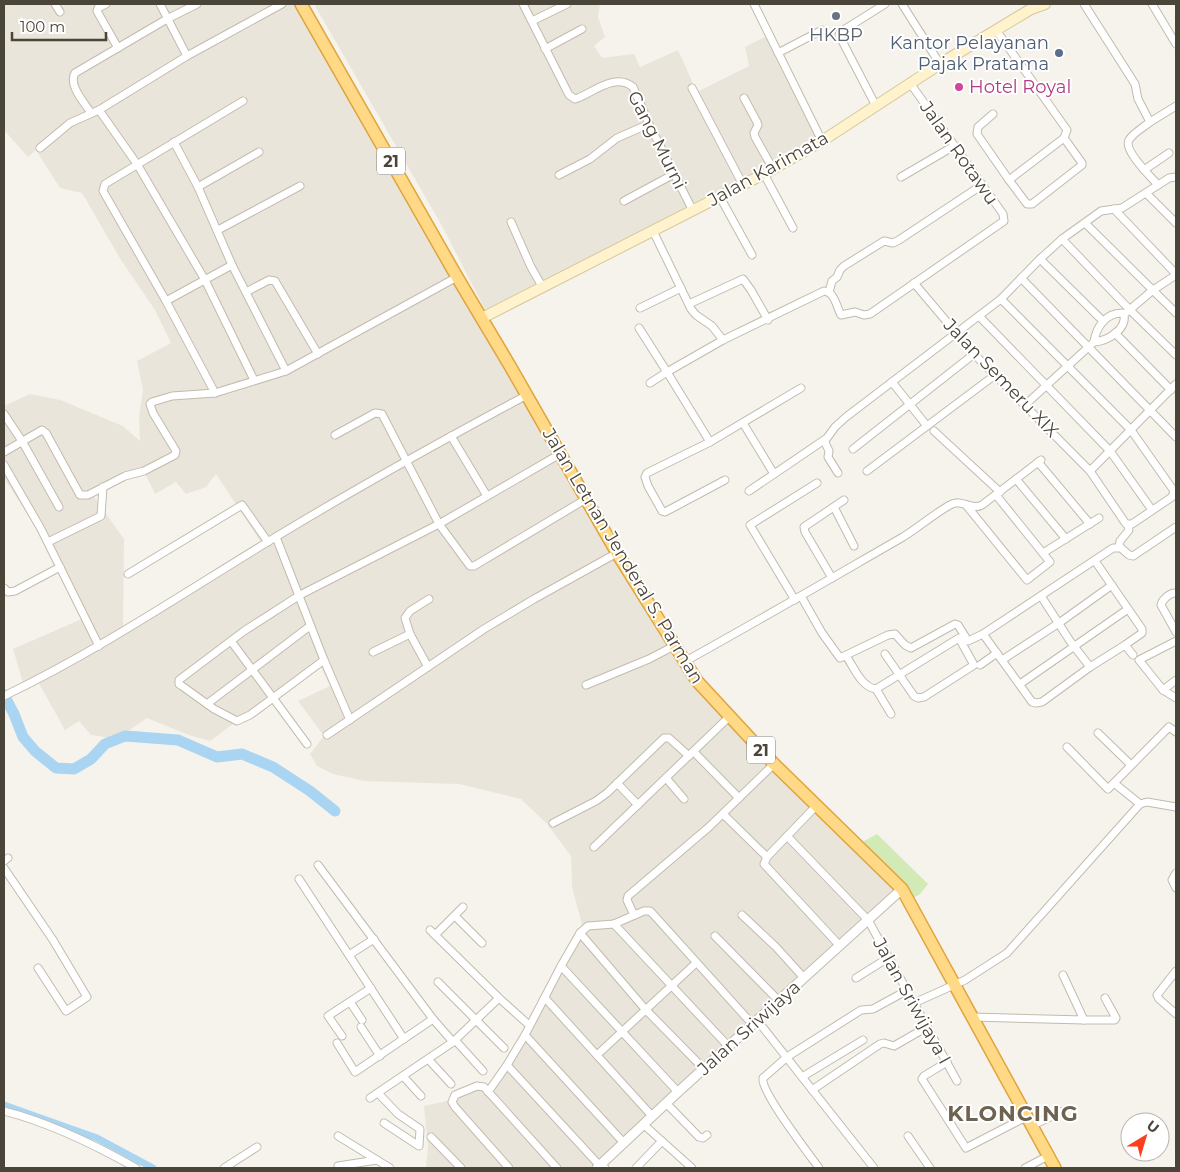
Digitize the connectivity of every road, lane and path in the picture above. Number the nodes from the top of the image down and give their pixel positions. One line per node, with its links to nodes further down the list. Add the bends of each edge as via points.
1 (55, 4): 16 (street)
2 (106, 4): 23 (street, via 98,8 98,15)
3 (160, 4): 17 (street)
4 (197, 4): 17 (street)
5 (282, 4): 26 (street)
6 (301, 4): 75 (highway, 21)
7 (523, 4): 18 (street, Gang Murni)
8 (567, 4): 18 (street)
9 (754, 4): 25 (street)
10 (885, 4): 32 (street, via 839,35)
11 (902, 4): 27 (street)
12 (1045, 4): 15 (main road, Jalan Karimata)
13 (1084, 4): 37 (street, via 1133,79)
14 (1152, 4): 22 (street)
15 (1029, 7): 21 (main road, Jalan Karimata)
16 (60, 12)
17 (167, 19): 23 (street); 26 (street)
18 (532, 21): 24 (street, Gang Murni)
19 (582, 29): 24 (street)
20 (822, 30): 25 (street)
21 (996, 30): 27 (main road, Jalan Karimata); 39 (street, via 1067,130)
22 (1176, 44)
23 (118, 48): 35 (street, via 75,73 73,84)
24 (545, 49): 38 (street, Gang Murni, via 566,93 575,99 606,84 627,84 633,87)
25 (778, 53): 40 (street)
26 (187, 56): 34 (street)
27 (940, 64): 28 (main road, Jalan Karimata)
28 (910, 83): 32 (main road, Jalan Karimata); 42 (street, Jalan Rotawu)
29 (692, 88): 54 (street)
30 (744, 98): 48 (street, via 758,125 754,133)
31 (243, 100): 41 (street)
32 (876, 106): 40 (main road, Jalan Karimata)
33 (1176, 106): 37 (street)
34 (99, 110): 35 (street); 46 (street)
35 (91, 113): 43 (street, via 70,123)
36 (993, 114): 53 (street, via 978,127 977,134)
37 (1150, 122): 47 (street, via 1127,142)
38 (649, 124): 49 (street, Gang Murni); 50 (street, via 617,138 590,159)
39 (1064, 138): 53 (street); 53 (street, via 1082,166 1032,204 1027,204)
40 (822, 141): 48 (main road, Jalan Karimata)
41 (174, 142): 46 (street); 57 (street)
42 (954, 146): 51 (street); 55 (street, Jalan Rotawu)
43 (40, 148)
44 (259, 152): 57 (street)
45 (1169, 153): 47 (street)
46 (138, 164): 77 (street); 85 (street, via 105,184 103,191)
47 (1144, 170): 56 (street)
48 (768, 172): 54 (main road, Jalan Karimata); 67 (street)
49 (674, 174): 61 (street); 63 (street, Gang Murni)
50 (559, 175)
51 (901, 177)
52 (1176, 177): 56 (street)
53 (1008, 180)
54 (743, 185): 60 (main road, Jalan Karimata)
55 (982, 185): 78 (street, Jalan Rotawu, via 1003,214 1002,223); 83 (street, via 899,240 884,241 844,266 832,281)
56 (1158, 185): 59 (street)
57 (198, 186): 68 (street)
58 (300, 186): 68 (street)
59 (1146, 193): 62 (street); 66 (street)
60 (720, 197): 63 (main road, Jalan Karimata); 71 (street)
61 (624, 201)
62 (1114, 210): 65 (street, via 1103,210); 74 (street)
63 (693, 211): 69 (main road, Jalan Karimata)
64 (511, 222): 79 (street)
65 (1085, 222): 70 (street); 81 (street)
66 (1176, 223)
67 (793, 228)
68 (218, 230): 73 (street)
69 (654, 231): 79 (main road, Jalan Karimata); 80 (street)
70 (1062, 239): 72 (street); 88 (street)
71 (752, 255)
72 (1040, 259): 76 (street); 93 (street)
73 (232, 265): 77 (street); 82 (street)
74 (1176, 274): 81 (street)
75 (457, 277): 91 (highway, 21); 100 (street)
76 (1021, 278): 84 (street); 99 (street)
77 (205, 280): 85 (street); 107 (street)
78 (914, 283): 83 (street, via 867,315 856,312 841,314); 95 (street, Jalan Semeru XIX)
79 (543, 288): 91 (main road, Jalan Karimata)
80 (681, 288): 86 (street); 87 (street)
81 (1152, 290): 88 (street); 89 (street)
82 (246, 292): 100 (street, via 269,280 275,281); 104 (street)
83 (829, 292): 92 (street, via 821,292)
84 (1001, 299): 90 (street); 103 (street)
85 (166, 301): 113 (street)
86 (689, 304): 92 (street, via 743,279); 97 (street)
87 (640, 308)
88 (1127, 312): 93 (street, via 1114,314); 96 (street); 102 (street)
89 (1176, 313)
90 (979, 316): 95 (street); 110 (street)
91 (482, 318): 114 (highway, Jalan Letnan Jenderal S. Parman / 21)
92 (768, 320): 97 (street)
93 (1103, 321): 98 (street, via 1095,333)
94 (639, 328): 105 (street)
95 (956, 334): 101 (street, Jalan Semeru XIX); 108 (street)
96 (1115, 334): 98 (street); 111 (street)
97 (723, 340): 105 (street)
98 (1094, 342): 99 (street)
99 (1088, 347): 103 (street); 117 (street)
100 (318, 354): 104 (street)
101 (974, 354): 106 (street, Jalan Semeru XIX); 115 (street)
102 (1176, 355)
103 (1067, 366): 110 (street); 121 (street)
104 (286, 371): 107 (street)
105 (667, 372): 109 (street); 127 (street)
106 (995, 375): 116 (street, Jalan Semeru XIX); 120 (street)
107 (254, 380): 113 (street)
108 (892, 382): 115 (street); 125 (street, via 841,421)
109 (650, 384)
110 (1046, 386): 116 (street); 129 (street)
111 (1174, 387): 117 (street)
112 (801, 388): 119 (street)
113 (215, 393): 141 (street, via 172,396 152,402 153,413 176,453 144,471)
114 (527, 395): 123 (street); 131 (highway, Jalan Letnan Jenderal S. Parman / 21)
115 (910, 405): 120 (street); 128 (street)
116 (1024, 405): 135 (street, Jalan Semeru XIX)
117 (1150, 410): 121 (street); 124 (street)
118 (4, 414): 126 (street)
119 (743, 423): 127 (street); 137 (street)
120 (930, 428): 134 (street); 143 (street)
121 (1131, 430): 129 (street); 150 (street, via 1174,493)
122 (335, 435): 132 (street, via 374,413 380,413)
123 (452, 436): 132 (street); 144 (street)
124 (1176, 437)
125 (826, 439): 136 (street, via 828,457); 137 (street)
126 (22, 441): 130 (street); 141 (street, via 42,430 80,496); 148 (street)
127 (710, 442): 139 (street, via 644,477 664,512)
128 (853, 449)
129 (1110, 451): 135 (street); 150 (street)
130 (4, 452)
131 (560, 454): 144 (street); 145 (highway, Jalan Letnan Jenderal S. Parman / 21)
132 (406, 462): 152 (street); 156 (street)
133 (4, 465): 158 (street)
134 (867, 471)
135 (1090, 471): 154 (street, Jalan Semeru XIX)
136 (838, 473)
137 (774, 474): 142 (street)
138 (1016, 479): 143 (street); 153 (street, via 1040,461); 157 (street)
139 (725, 480)
140 (817, 483): 173 (street, via 750,525)
141 (102, 487): 158 (street, via 101,516)
142 (749, 491)
143 (998, 493): 147 (street, via 978,507); 163 (street)
144 (487, 496): 152 (street)
145 (586, 499): 152 (street, via 474,566 467,564); 162 (highway, Jalan Letnan Jenderal S. Parman / 21)
146 (844, 500): 149 (street)
147 (966, 504): 163 (street, via 1027,580 1050,562); 167 (street, via 951,504 918,528)
148 (59, 507)
149 (834, 507): 160 (street); 167 (street, via 804,529)
150 (1152, 510): 154 (street)
151 (1099, 518): 153 (street)
152 (439, 524): 171 (street)
153 (1090, 524): 157 (street)
154 (1128, 525): 161 (street, via 1129,530)
155 (1176, 527): 161 (street, via 1133,556)
156 (276, 537): 159 (street); 171 (street)
157 (1066, 538): 163 (street)
158 (48, 542): 165 (street)
159 (268, 542): 166 (street, via 242,505); 183 (street)
160 (854, 546)
161 (1119, 547): 164 (street)
162 (617, 553): 184 (highway, Jalan Letnan Jenderal S. Parman / 21); 196 (street, via 534,599)
163 (1043, 553)
164 (1095, 561): 168 (street); 172 (street)
165 (60, 567): 169 (street, via 15,590 8,592); 183 (street)
166 (128, 574)
167 (832, 578): 173 (street)
168 (1112, 585): 175 (street); 176 (street)
169 (4, 588)
170 (1176, 593): 178 (street, via 1172,593 1161,606)
171 (300, 595): 177 (street); 181 (street)
172 (1041, 596): 176 (street); 180 (street)
173 (798, 598): 191 (street, via 837,655 840,658); 194 (street)
174 (429, 599): 179 (street, via 406,616)
175 (1128, 609): 185 (street); 186 (street, via 1142,631)
176 (1059, 623): 185 (street); 193 (street)
177 (310, 626): 192 (street); 198 (street)
178 (1176, 632)
179 (410, 634): 187 (street); 196 (street)
180 (983, 634): 188 (street); 191 (street, via 968,640 954,624 911,648 895,634)
181 (230, 641): 198 (street); 208 (street, via 178,680)
182 (1176, 641): 204 (street, via 1139,660)
183 (99, 646): 205 (street)
184 (674, 646): 194 (highway, Jalan Letnan Jenderal S. Parman / 21); 202 (street)
185 (1074, 646): 197 (street); 201 (street)
186 (1126, 646): 190 (street); 197 (street)
187 (373, 652)
188 (997, 653): 193 (street); 195 (street)
189 (885, 654): 199 (street)
190 (1133, 655)
191 (846, 656): 203 (street, via 864,683)
192 (324, 660): 206 (street); 211 (street)
193 (1002, 660): 201 (street)
194 (684, 662): 210 (highway, Jalan Letnan Jenderal S. Parman / 21)
195 (980, 665)
196 (428, 667): 211 (street)
197 (1090, 667): 201 (street, via 1036,704)
198 (252, 670): 206 (street); 208 (street)
199 (900, 674): 199 (street, via 918,698 974,662 959,638); 203 (street)
200 (1176, 680): 204 (street)
201 (1020, 684)
202 (586, 685)
203 (876, 689): 209 (street)
204 (1163, 690): 207 (street)
205 (6, 695)
206 (273, 698): 208 (street, via 240,721); 215 (street)
207 (1176, 698)
208 (207, 704)
209 (891, 714)
210 (729, 717): 217 (street); 218 (highway, Jalan Letnan Jenderal S. Parman / 21)
211 (350, 720): 214 (street)
212 (1176, 732): 219 (street, via 1169,727)
213 (1098, 733): 219 (street)
214 (327, 735)
215 (307, 744)
216 (1066, 747): 222 (street, via 1108,789)
217 (692, 754): 220 (street); 221 (street, via 664,738); 223 (street)
218 (774, 764): 223 (street); 227 (highway, Jalan Letnan Jenderal S. Parman / 21)
219 (1132, 765): 222 (street)
220 (666, 778): 224 (street); 226 (street)
221 (617, 783): 226 (street); 230 (street, via 596,800)
222 (1114, 783): 225 (street)
223 (739, 798): 229 (street)
224 (684, 799)
225 (1140, 804): 228 (street, via 1147,802); 261 (street, via 1007,953)
226 (638, 805): 232 (street)
227 (817, 805): 231 (street); 239 (highway, Jalan Letnan Jenderal S. Parman / 21)
228 (1176, 808)
229 (723, 814): 233 (street); 241 (street, via 628,896)
230 (553, 823)
231 (786, 836): 233 (street); 244 (street, Jalan Sriwijaya I)
232 (594, 846)
233 (765, 860): 250 (street)
234 (318, 864): 248 (street)
235 (4, 868): 255 (street, via 87,997 66,1011)
236 (1176, 873): 238 (street, via 1172,880)
237 (299, 879): 251 (street)
238 (1176, 888)
239 (902, 890): 244 (street, Jalan Sriwijaya); 261 (highway, Jalan Letnan Jenderal S. Parman / 21)
240 (463, 908): 243 (street)
241 (634, 915): 245 (street); 253 (street, via 647,911 653,914)
242 (742, 915): 258 (street)
243 (454, 916): 249 (street); 265 (street, via 432,932)
244 (868, 920): 250 (street, Jalan Sriwijaya); 252 (street, Jalan Sriwijaya I)
245 (614, 924): 246 (street, via 588,926); 262 (street)
246 (580, 933): 254 (street); 271 (street)
247 (715, 936): 268 (street)
248 (374, 939): 251 (street); 274 (street)
249 (482, 943)
250 (840, 946): 258 (street, Jalan Sriwijaya)
251 (349, 955): 263 (street)
252 (888, 958): 259 (street); 264 (street, Jalan Sriwijaya I)
253 (696, 963): 262 (street); 277 (street)
254 (560, 966): 266 (street); 280 (street)
255 (38, 968)
256 (1176, 971): 272 (street, via 1157,995)
257 (1063, 975): 276 (street)
258 (804, 978): 268 (street, Jalan Sriwijaya)
259 (856, 978)
260 (438, 982): 275 (street)
261 (954, 984): 270 (street); 273 (highway, Jalan Letnan Jenderal S. Parman / 21)
262 (672, 986): 271 (street); 285 (street)
263 (370, 988): 269 (street); 282 (street)
264 (906, 991): 270 (street, Jalan Sriwijaya I); 289 (street, via 873,1009 861,1010)
265 (499, 998): 275 (street); 278 (street)
266 (545, 998): 278 (street); 287 (street)
267 (1105, 998): 276 (street, via 1115,1020)
268 (779, 1001): 277 (street, Jalan Sriwijaya)
269 (350, 1002): 288 (street); 288 (street, via 328,1016 355,1072)
270 (914, 1003): 279 (street, Jalan Sriwijaya I)
271 (645, 1009): 280 (street); 293 (street)
272 (1176, 1014)
273 (972, 1017): 276 (street); 309 (highway, Jalan Letnan Jenderal S. Parman / 21)
274 (433, 1019): 282 (street); 284 (street)
275 (477, 1020): 284 (street); 286 (street)
276 (1084, 1020)
277 (755, 1022): 285 (street, Jalan Sriwijaya); 289 (street)
278 (529, 1025): 281 (street)
279 (927, 1027): 291 (street, Jalan Sriwijaya I); 299 (street, via 894,1046 880,1044)
280 (622, 1031): 287 (street); 301 (street)
281 (525, 1035): 292 (street); 317 (street)
282 (404, 1039): 288 (street)
283 (862, 1040): 296 (street)
284 (454, 1041): 290 (street); 294 (street)
285 (729, 1047): 293 (street, Jalan Sriwijaya)
286 (504, 1048)
287 (597, 1055): 308 (street)
288 (380, 1056)
289 (787, 1058): 296 (street); 331 (street, via 765,1075 762,1082)
290 (428, 1059): 295 (street); 298 (street)
291 (947, 1062): 297 (street, Jalan Sriwijaya I); 309 (street, via 922,1080 966,1148)
292 (507, 1065): 300 (street); 322 (street)
293 (704, 1069): 301 (street, Jalan Sriwijaya)
294 (484, 1071)
295 (403, 1076): 302 (street); 303 (street)
296 (802, 1078): 299 (street)
297 (957, 1081)
298 (451, 1084)
299 (812, 1090): 332 (street)
300 (488, 1092): 327 (street, via 478,1086 455,1095 452,1102); 328 (street)
301 (678, 1092): 305 (street, Jalan Sriwijaya)
302 (378, 1093): 304 (street); 310 (street, via 398,1114 420,1129 419,1146)
303 (421, 1096)
304 (370, 1098)
305 (666, 1104): 308 (street, Jalan Sriwijaya); 312 (street, via 700,1137)
306 (4, 1111): 323 (street, via 108,1152)
307 (1063, 1111): 309 (street)
308 (652, 1116): 311 (street, Jalan Sriwijaya)
309 (1029, 1121): 319 (highway, Jalan Letnan Jenderal S. Parman / 21)
310 (384, 1123)
311 (643, 1124): 316 (street); 317 (street, Jalan Sriwijaya)
312 (707, 1135)
313 (338, 1136): 320 (street)
314 (908, 1136): 333 (street)
315 (431, 1137): 326 (street)
316 (662, 1141): 329 (street); 330 (street)
317 (624, 1143): 322 (street, Jalan Sriwijaya)
318 (257, 1146): 324 (street)
319 (1048, 1156): 334 (street); 335 (highway, Jalan Letnan Jenderal S. Parman / 21)
320 (377, 1160): 321 (street); 325 (street)
321 (338, 1166)
322 (601, 1167)
323 (136, 1168)
324 (224, 1168)
325 (390, 1168)
326 (461, 1168)
327 (508, 1168)
328 (557, 1168)
329 (636, 1168)
330 (692, 1168)
331 (819, 1168)
332 (874, 1168)
333 (930, 1168)
334 (1025, 1168)
335 (1054, 1168)

